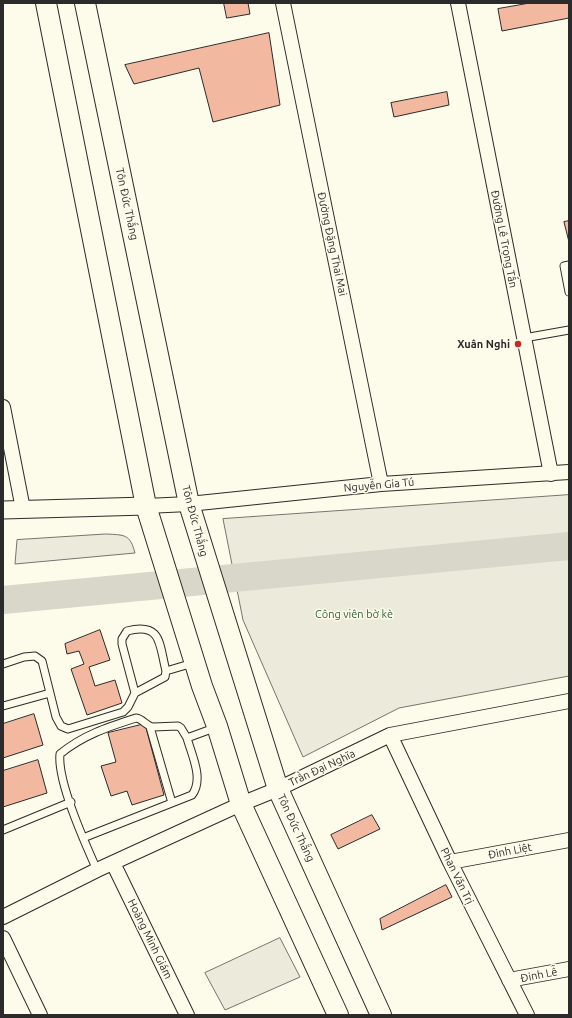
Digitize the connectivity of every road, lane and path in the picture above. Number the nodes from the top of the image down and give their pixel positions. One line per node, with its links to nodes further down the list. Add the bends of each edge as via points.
1 (46, 3): 14 (main road)
2 (85, 3): 13 (main road, Tôn Đức Thắng)
3 (283, 3): 12 (street, Đường Đặng Thai Mai)
4 (458, 3): 8 (street, Đường Lê Trọng Tấn)
5 (569, 265): 6 (lane, via 564,266)
6 (569, 292)
7 (569, 330): 8 (lane)
8 (524, 338): 11 (street, Đường Lê Trọng Tấn)
9 (3, 407): 15 (street)
10 (569, 472): 11 (street, Nguyễn Gia Tú)
11 (551, 474): 12 (street, Nguyễn Gia Tú)
12 (381, 484): 13 (street, Nguyễn Gia Tú)
13 (189, 504): 14 (street, Nguyễn Gia Tú); 28 (main road, Tôn Đức Thắng)
14 (146, 506): 15 (street); 17 (main road)
15 (23, 509): 16 (street)
16 (3, 510)
17 (195, 662): 19 (lane); 25 (main road)
18 (3, 664): 20 (lane, via 35,656 42,662)
19 (166, 670): 21 (lane, via 165,678 160,682); 21 (lane, via 157,636 152,630 139,628 127,631 122,644)
20 (50, 693): 21 (lane, via 59,723 68,729 123,712); 23 (lane)
21 (134, 693)
22 (569, 702): 26 (street, Trần Đại Nghĩa)
23 (3, 706)
24 (150, 726): 27 (lane, via 178,726); 29 (lane, via 136,718 98,730 60,754 60,772); 30 (lane)
25 (217, 726): 27 (lane); 31 (main road)
26 (390, 735): 28 (street, Trần Đại Nghĩa); 35 (street, Phan Văn Trị)
27 (187, 738): 30 (lane, via 197,773 197,788 192,795)
28 (278, 789): 31 (street, Trần Đại Nghĩa); 45 (main road, Tôn Đức Thắng)
29 (71, 802): 32 (lane); 33 (lane)
30 (172, 803): 33 (lane)
31 (241, 804): 36 (street, Trần Đại Nghĩa); 44 (main road)
32 (3, 830)
33 (83, 838): 37 (lane)
34 (569, 840): 35 (street, Đinh Liệt)
35 (450, 862): 41 (street, Phan Văn Trị)
36 (113, 863): 37 (street, Trần Đại Nghĩa); 43 (street, Hoàng Minh Giám)
37 (97, 870): 38 (street, Trần Đại Nghĩa)
38 (3, 917)
39 (3, 938): 42 (street)
40 (569, 969): 41 (street, Đinh Lễ)
41 (509, 980): 46 (street, Phan Văn Trị)
42 (40, 1015)
43 (187, 1015)
44 (338, 1015)
45 (381, 1015)
46 (527, 1015)

